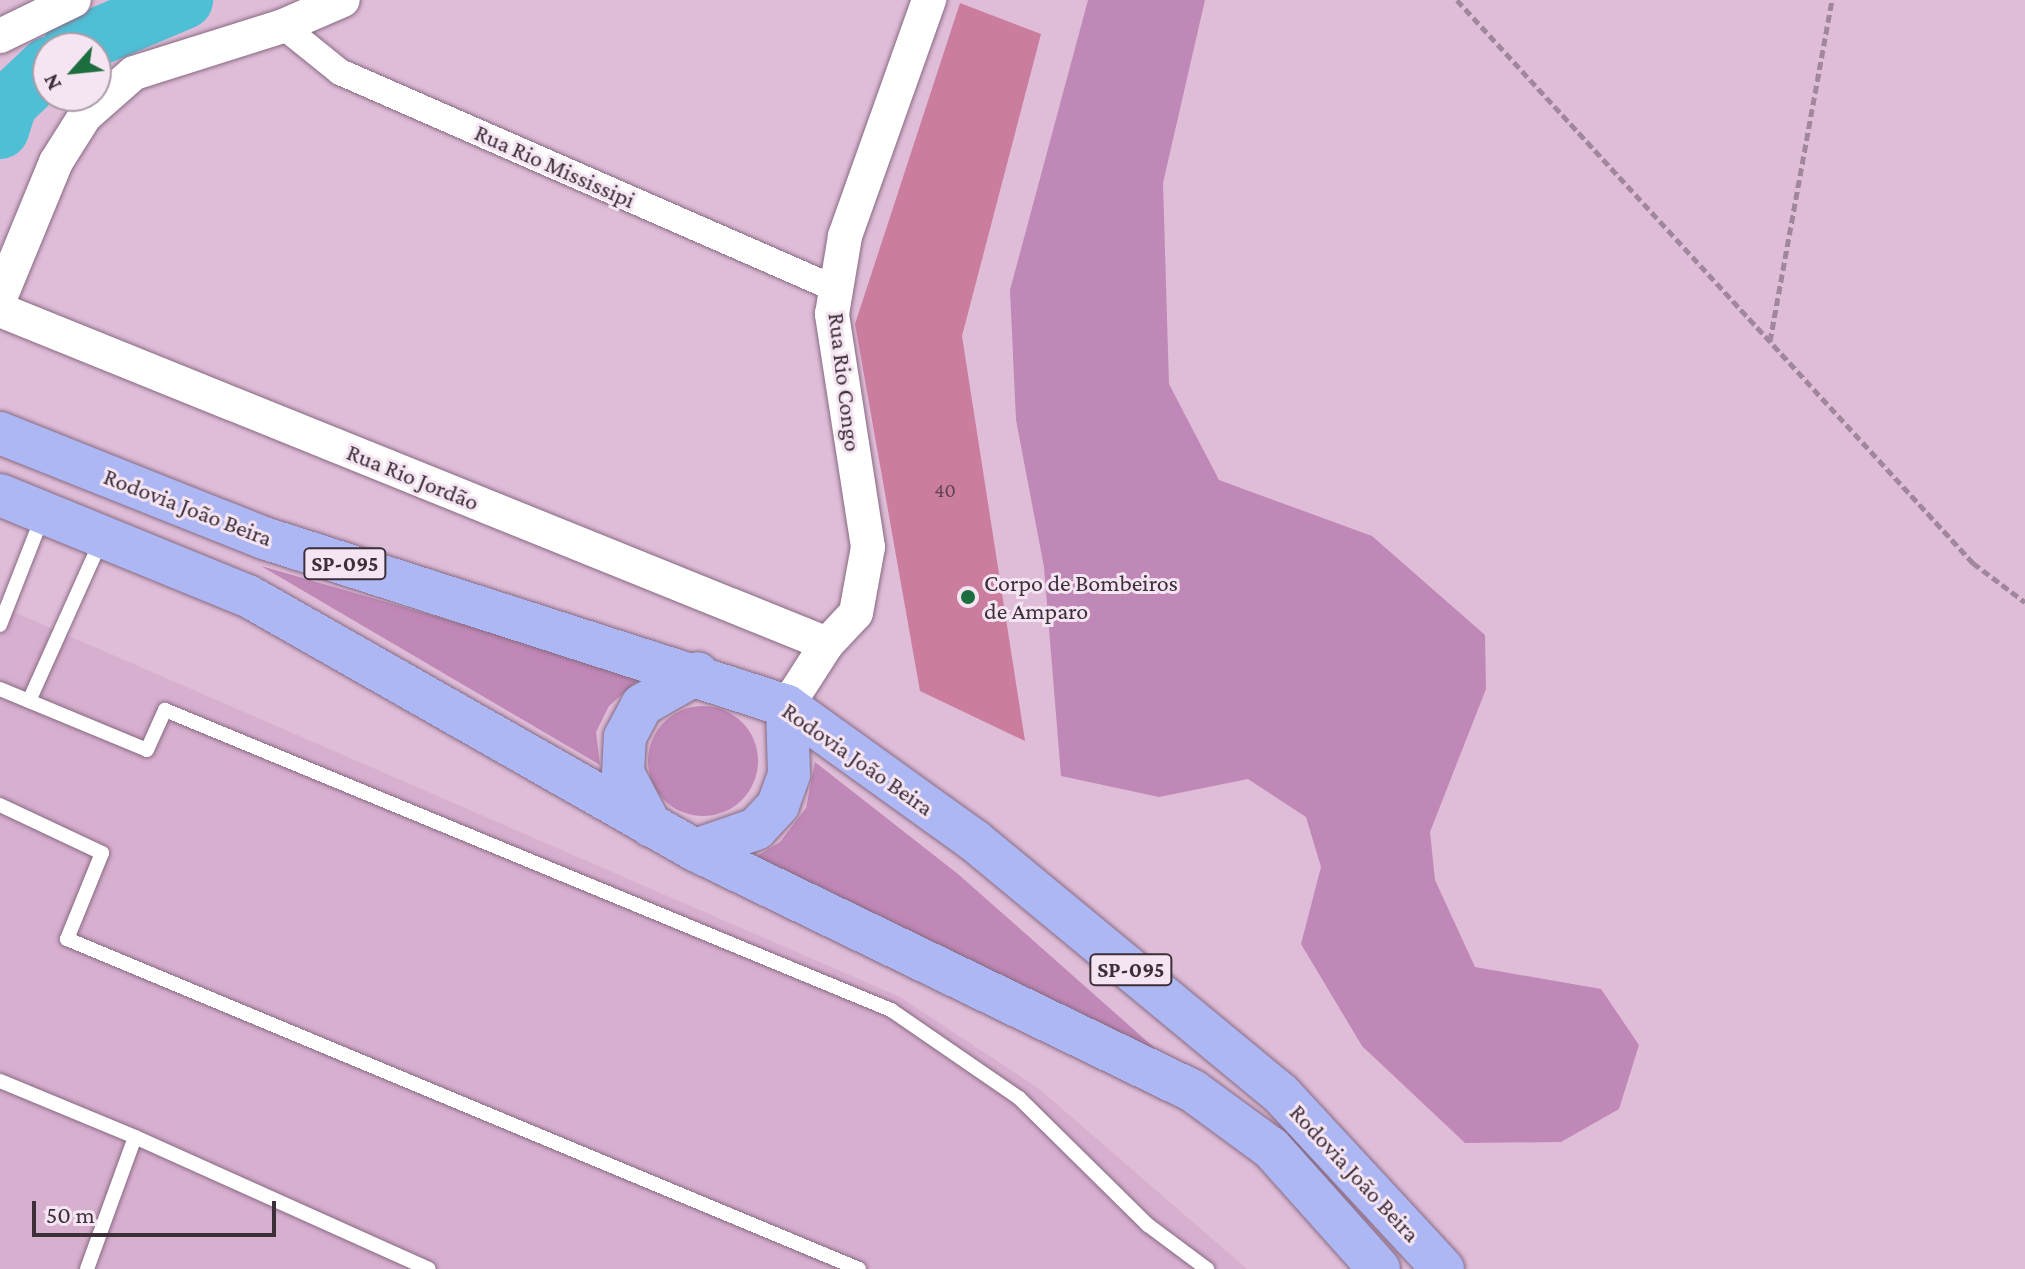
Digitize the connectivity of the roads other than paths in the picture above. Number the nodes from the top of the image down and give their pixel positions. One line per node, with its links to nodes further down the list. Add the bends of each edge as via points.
1 (74, 0): 5 (street)
2 (343, 0): 4 (street)
3 (929, 0): 6 (street, Rua Rio Congo, via 845,236)
4 (283, 26): 6 (street, Rua Rio Mississipi, via 340,72); 7 (street, via 134,73 85,116 56,162)
5 (0, 36)
6 (836, 289): 14 (street, Rua Rio Congo, via 832,314 868,547 856,613)
7 (0, 298)
8 (0, 310): 14 (street, Rua Rio Jordão)
9 (0, 433): 15 (main road, Rodovia João Beira / SP-095, via 264,538)
10 (0, 495): 11 (main road, Rodovia João Beira)
11 (44, 514): 12 (main road, Rodovia João Beira); 13 (lane)
12 (103, 538): 17 (lane); 20 (main road, Rodovia João Beira, via 248,596)
13 (0, 625)
14 (827, 644): 18 (street, Rua Rio Congo)
15 (698, 673): 18 (main road, Rodovia João Beira / SP-095); 20 (main road, via 642,705 625,737 623,773)
16 (0, 689): 17 (lane)
17 (29, 701): 27 (lane, via 147,750 165,710 891,1010 1019,1098 1148,1225)
18 (787, 706): 21 (main road, via 789,774 778,805 756,829); 29 (main road, Rodovia João Beira / SP-095, via 975,841 1280,1093)
19 (0, 805): 26 (lane, via 102,853 67,939)
20 (652, 826): 21 (main road, Rodovia João Beira)
21 (695, 850): 28 (main road, Rodovia João Beira, via 1193,1091 1271,1148)
22 (0, 1081): 23 (lane)
23 (135, 1137): 24 (lane); 25 (lane)
24 (87, 1269)
25 (429, 1269)
26 (859, 1269)
27 (1207, 1269)
28 (1379, 1269)
29 (1443, 1269)

